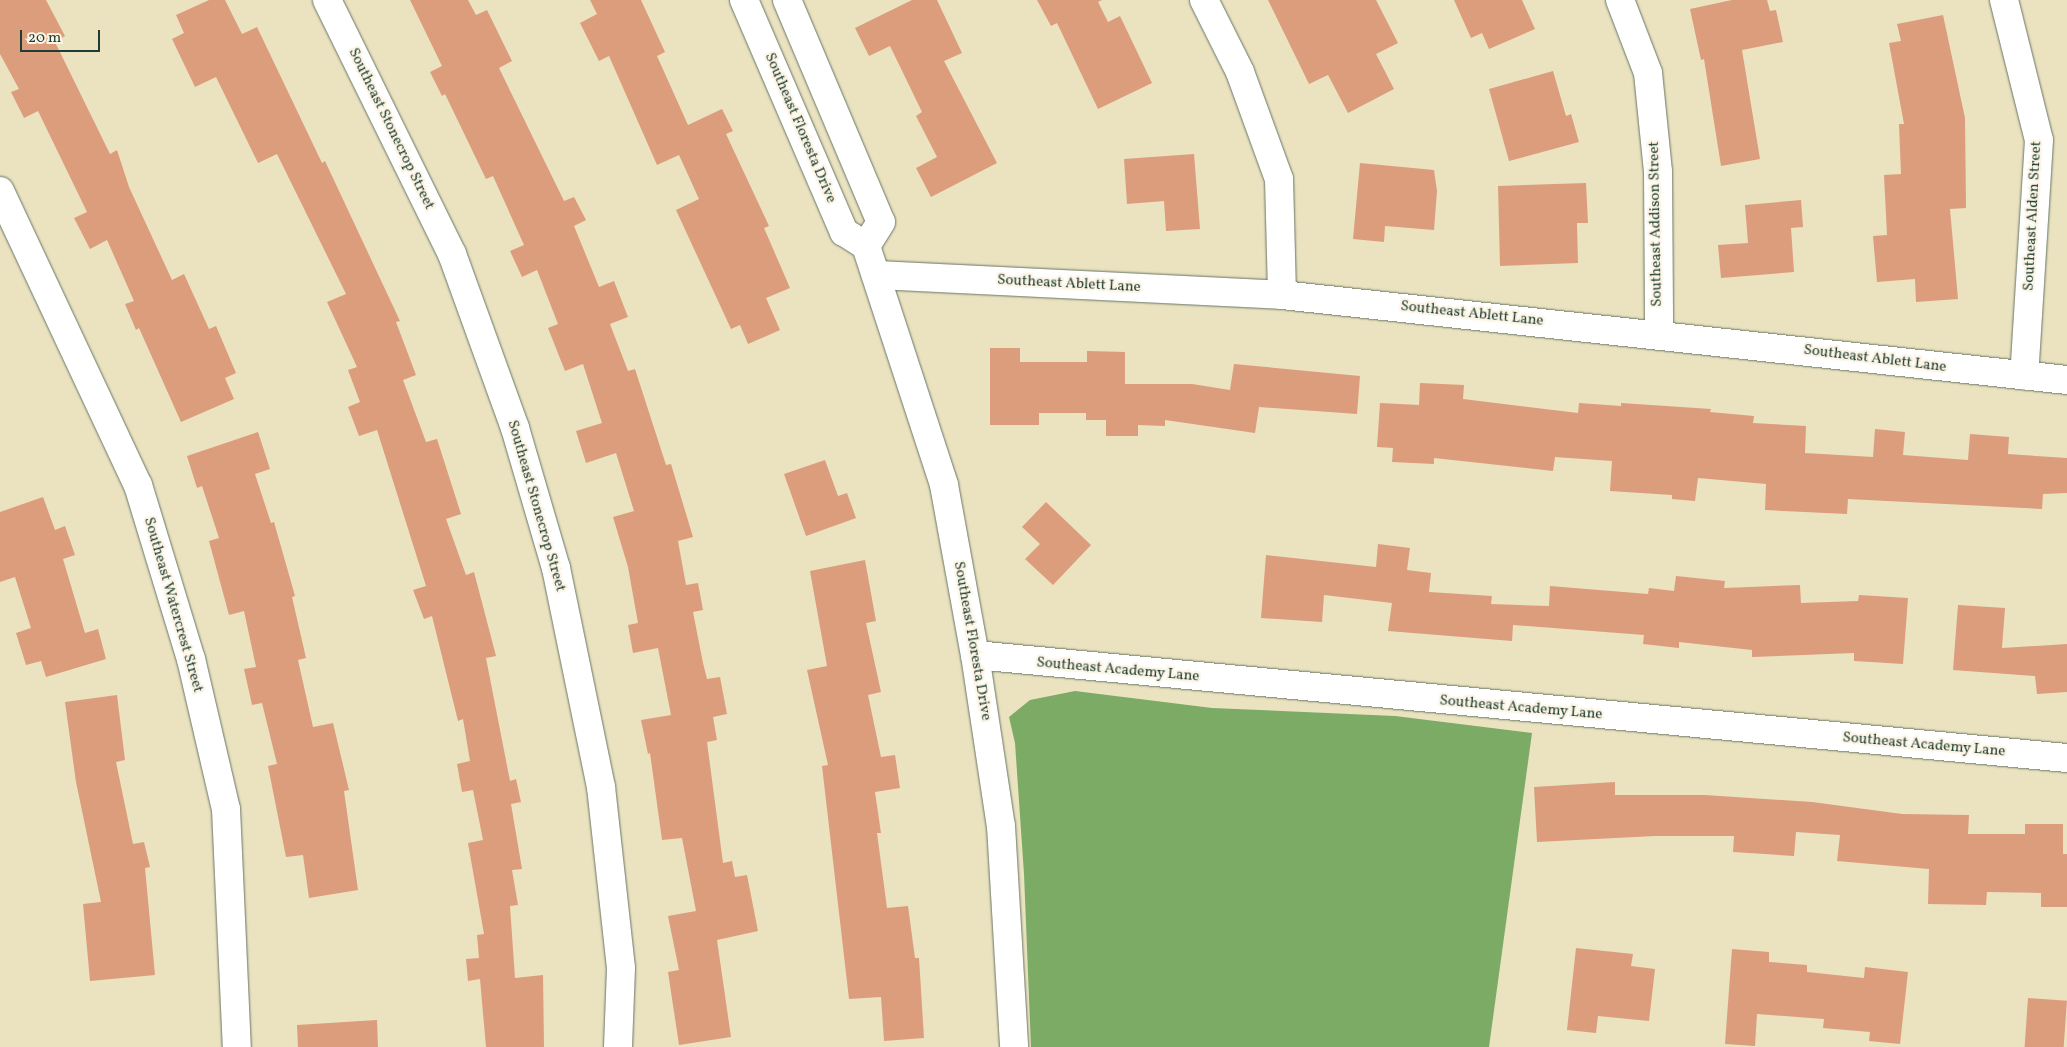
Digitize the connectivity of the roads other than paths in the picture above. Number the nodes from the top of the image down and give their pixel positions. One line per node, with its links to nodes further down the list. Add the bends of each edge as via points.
1 (327, 0): 17 (street, Southeast Stonecrop Street, via 452,254 515,428 556,568 601,787 621,968)
2 (744, 0): 8 (street, Southeast Floresta Drive, via 844,232)
3 (787, 0): 8 (street, via 881,222)
4 (1204, 0): 10 (street, via 1240,72 1279,179)
5 (1620, 0): 11 (street, Southeast Addison Street, via 1648,73 1658,172)
6 (2004, 0): 12 (street, Southeast Alden Street, via 2039,140)
7 (0, 191): 16 (street, Southeast Watercrest Street, via 138,485 191,659 226,809)
8 (866, 246): 9 (street, Southeast Floresta Drive)
9 (876, 275): 10 (street, Southeast Ablett Lane); 14 (street, Southeast Floresta Drive, via 944,485)
10 (1282, 295): 11 (street, Southeast Ablett Lane)
11 (1659, 334): 12 (street, Southeast Ablett Lane)
12 (2024, 376): 13 (street, Southeast Ablett Lane)
13 (2067, 380)
14 (976, 655): 15 (street, Southeast Academy Lane); 18 (street, Southeast Floresta Drive, via 1001,826)
15 (2067, 758)
16 (237, 1047)
17 (618, 1047)
18 (1014, 1047)

